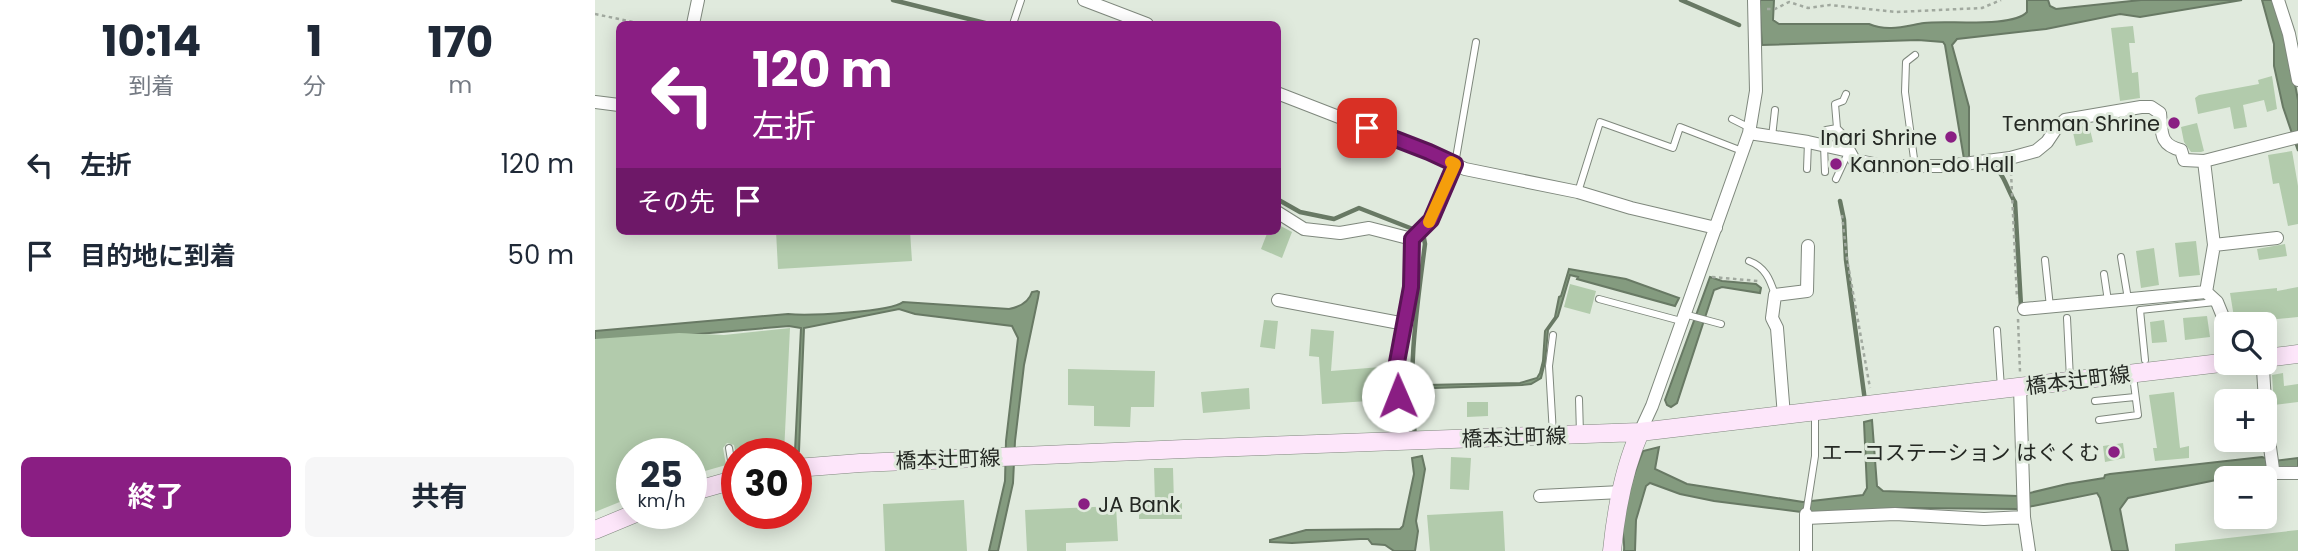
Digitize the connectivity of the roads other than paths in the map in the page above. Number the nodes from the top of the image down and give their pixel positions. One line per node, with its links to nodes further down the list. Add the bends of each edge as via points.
1 (698, 0): 6 (street)
2 (1021, 0): 7 (lane)
3 (1084, 0): 8 (street)
4 (1754, 0): 19 (street, via 1756,91)
5 (2277, 0): 11 (street)
6 (694, 21)
7 (1014, 21)
8 (1139, 21)
9 (1476, 42): 28 (lane)
10 (1915, 55): 29 (lane, via 1906,62 1905,93)
11 (2298, 80)
12 (1846, 94): 18 (lane, via 1835,104)
13 (1281, 95): 28 (street)
14 (595, 102): 15 (street)
15 (616, 105)
16 (1775, 110): 20 (lane)
17 (1732, 119): 19 (lane)
18 (1837, 128): 21 (lane); 24 (lane, via 1826,130)
19 (1750, 131): 20 (street); 25 (street)
20 (1772, 137): 23 (street)
21 (1847, 138)
22 (2296, 138): 27 (street)
23 (1808, 142): 24 (street); 30 (lane)
24 (1825, 146): 26 (street); 31 (lane)
25 (1744, 152): 33 (lane, via 1680,127 1673,148 1600,122); 35 (street)
26 (1851, 159): 29 (street); 32 (lane)
27 (2204, 161): 29 (street, via 2183,160 2181,150 2166,144 2160,113 2151,107 2065,120 2036,151 2010,158); 39 (street)
28 (1455, 164): 33 (street); 37 (lane, via 1431,220)
29 (1915, 166)
30 (1807, 169)
31 (1825, 172)
32 (1836, 179)
33 (1579, 192): 35 (street)
34 (1281, 215): 37 (street, via 1304,229 1340,233 1369,228)
35 (1716, 228): 54 (street)
36 (2277, 238): 39 (street)
37 (1412, 239): 56 (lane)
38 (1808, 246): 44 (street, via 1807,291)
39 (2214, 246): 45 (street)
40 (2122, 257): 47 (lane)
41 (2045, 260): 51 (lane)
42 (1749, 261): 44 (lane, via 1766,272)
43 (2104, 274): 49 (lane)
44 (1774, 291): 72 (street, via 1772,318 1777,328)
45 (2206, 292): 47 (street); 50 (street)
46 (1598, 299): 54 (lane)
47 (2128, 299): 49 (street)
48 (1278, 300): 56 (street)
49 (2108, 301): 51 (street)
50 (2217, 302): 53 (street); 63 (lane, via 2140,310)
51 (2050, 307): 52 (street)
52 (2024, 309)
53 (2221, 312)
54 (1685, 317): 57 (lane); 74 (street)
55 (2067, 318): 66 (lane)
56 (1405, 324): 77 (street, via 1395,373)
57 (1721, 324)
58 (1997, 330): 67 (lane)
59 (1553, 335): 75 (lane, via 1549,366)
60 (2298, 354): 61 (main road)
61 (2277, 360)
62 (2214, 363): 63 (main road, 橋本辻町線)
63 (2139, 367): 66 (main road, 橋本辻町線); 68 (lane)
64 (2264, 375): 79 (street, via 2275,473)
65 (2020, 381): 66 (main road, 橋本辻町線); 67 (main road, 橋本辻町線); 82 (street)
66 (2070, 381)
67 (2001, 390): 71 (main road, 橋本辻町線)
68 (2136, 397): 70 (lane); 73 (lane, via 2138,415)
69 (1579, 399): 76 (lane)
70 (2095, 401)
71 (1815, 412): 72 (main road, 橋本辻町線); 83 (lane, via 1815,456)
72 (1784, 415): 74 (main road, 橋本辻町線)
73 (2099, 420)
74 (1640, 432): 76 (main road, 橋本辻町線); 80 (main road)
75 (1553, 435): 76 (main road, 橋本辻町線); 77 (main road, 橋本辻町線)
76 (1580, 436)
77 (1404, 441): 78 (main road, 橋本辻町線)
78 (812, 467)
79 (2298, 472)
80 (1621, 492): 81 (street); 86 (main road)
81 (1540, 496)
82 (2024, 513): 83 (street, via 1984,519); 88 (street)
83 (1806, 516): 87 (street)
84 (616, 521): 85 (main road)
85 (595, 530)
86 (1612, 551)
87 (1806, 551)
88 (2029, 551)

